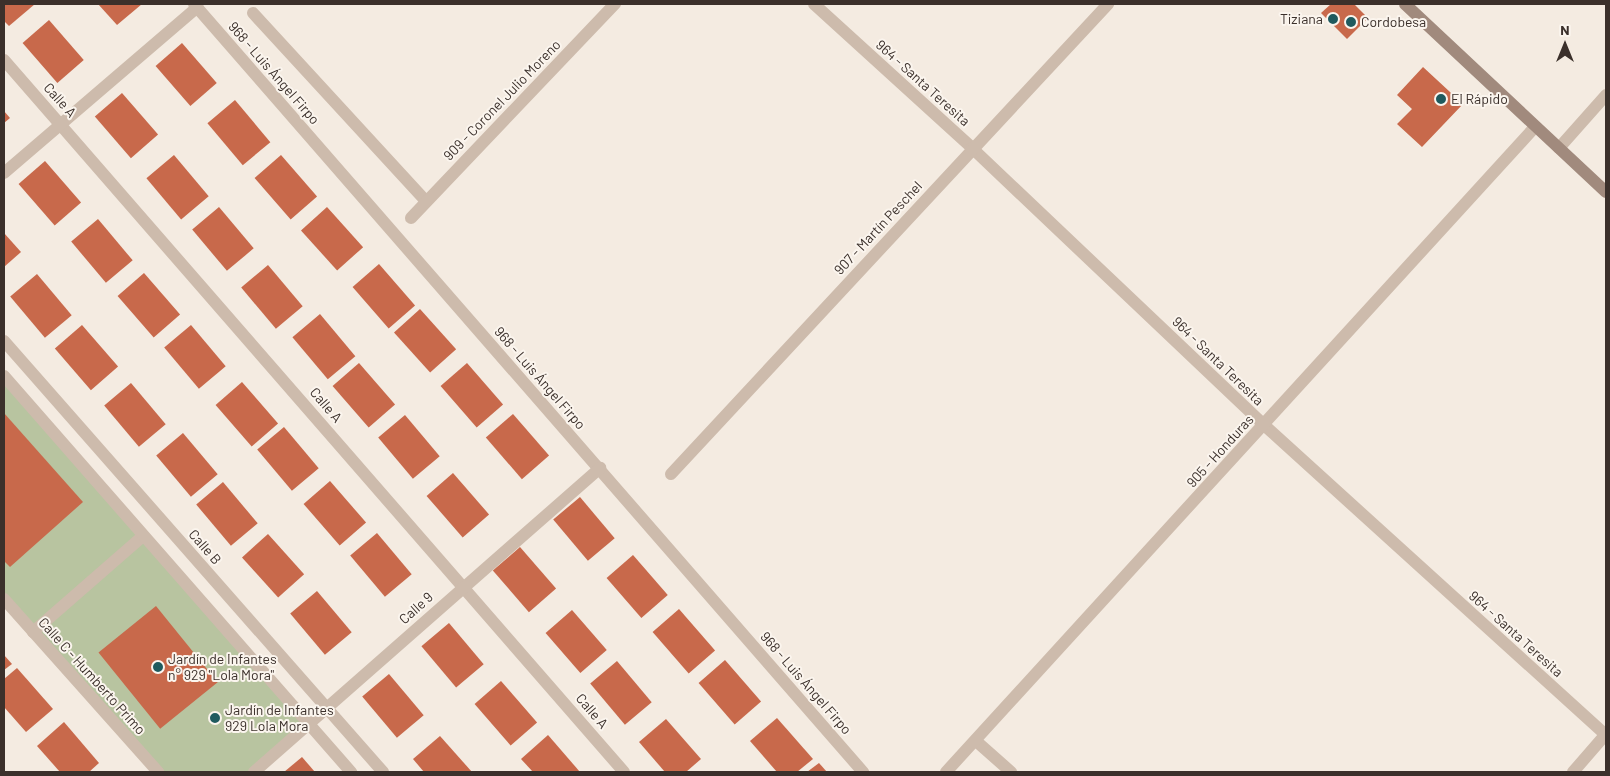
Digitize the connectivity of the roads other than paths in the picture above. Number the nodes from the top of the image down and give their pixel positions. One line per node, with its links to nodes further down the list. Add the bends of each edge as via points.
1 (615, 4): 15 (street, 909 - Coronel Julio Moreno)
2 (814, 4): 11 (street, 964 - Santa Teresita)
3 (1108, 4): 11 (street, 907 - Martín Peschel)
4 (1405, 4): 10 (main road)
5 (196, 6): 9 (street); 20 (street, 968 - Luis Ángel Firpo)
6 (253, 13): 15 (street)
7 (4, 60): 9 (street, Calle A)
8 (1606, 95): 12 (street)
9 (61, 124): 13 (street); 23 (street, Calle A)
10 (1535, 127): 12 (main road); 19 (street, 905 - Honduras)
11 (972, 148): 19 (street, 964 - Santa Teresita); 21 (street, 907 - Martín Peschel)
12 (1558, 148): 14 (main road)
13 (4, 173)
14 (1606, 192)
15 (426, 201): 16 (street, 909 - Coronel Julio Moreno)
16 (411, 218)
17 (4, 342): 26 (street, Calle B)
18 (4, 376): 22 (street)
19 (1264, 425): 28 (street, 964 - Santa Teresita); 29 (street, 905 - Honduras)
20 (600, 468): 23 (street, Calle 9); 35 (street, 968 - Luis Ángel Firpo)
21 (671, 474)
22 (143, 536): 25 (street); 27 (street)
23 (464, 586): 26 (street, Calle 9); 34 (street, Calle A)
24 (4, 599): 25 (street, Calle C - Humberto Primo)
25 (33, 632): 30 (street, Calle C - Humberto Primo)
26 (328, 709): 27 (street, Calle 9); 33 (street, Calle B)
27 (310, 724): 31 (street, Calle 9); 32 (street)
28 (1606, 735): 38 (street)
29 (976, 741): 36 (street, 905 - Honduras); 37 (street)
30 (158, 772)
31 (254, 772)
32 (351, 772)
33 (383, 772)
34 (624, 772)
35 (863, 772)
36 (946, 772)
37 (1011, 772)
38 (1572, 772)

